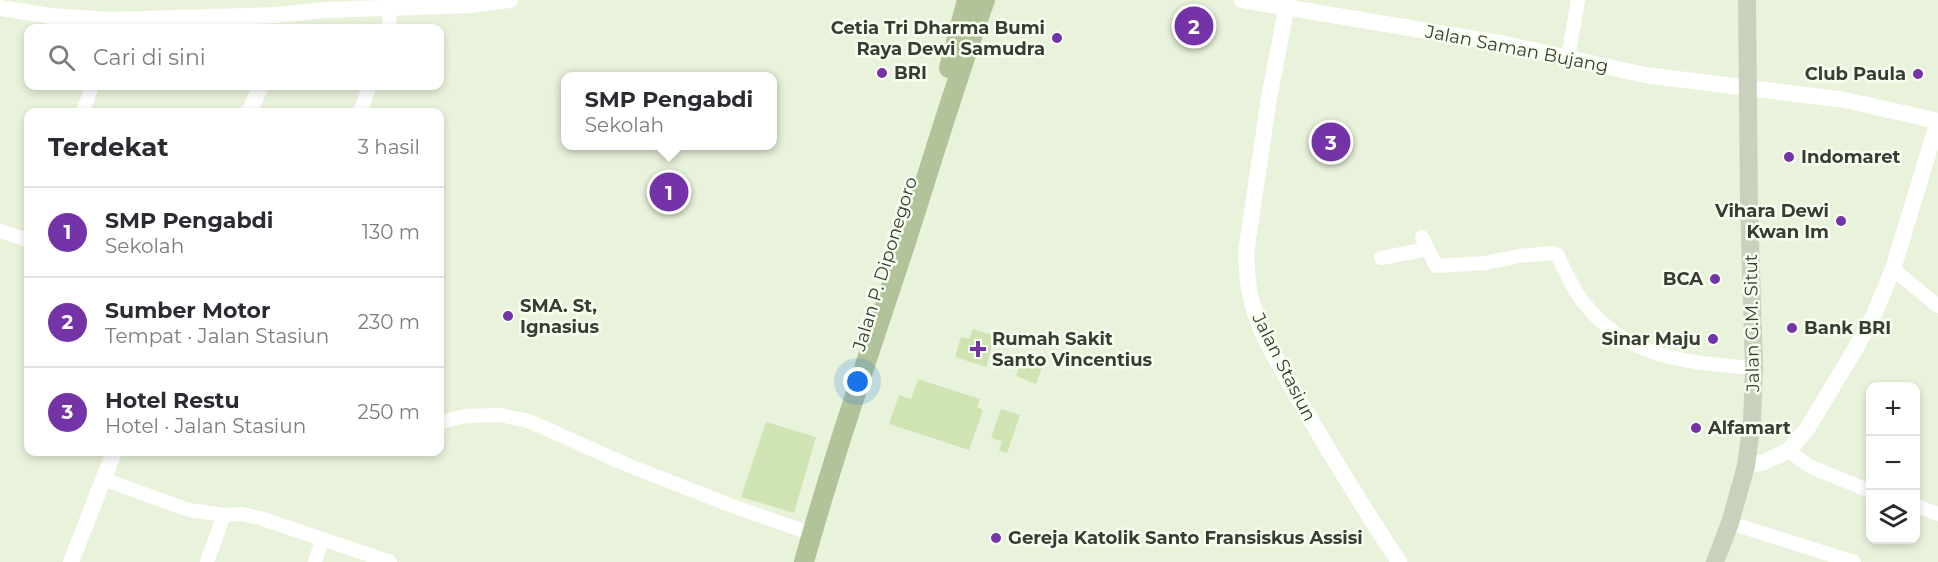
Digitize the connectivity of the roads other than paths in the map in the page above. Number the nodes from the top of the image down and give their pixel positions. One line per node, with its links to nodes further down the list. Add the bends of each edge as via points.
1 (510, 0): 8 (street)
2 (1242, 0): 6 (street, Jalan Saman Bujang)
3 (1578, 0): 13 (street)
4 (1747, 0): 14 (main road, Jalan G.M. Situt)
5 (982, 1): 38 (main road, Jalan P. Diponegoro, via 948,70 920,150); 45 (main road, Jalan P. Diponegoro)
6 (1287, 4): 13 (street, Jalan Saman Bujang); 46 (street, Jalan Stasiun, via 1247,246 1250,297 1258,324 1311,420)
7 (325, 5): 8 (street); 10 (street)
8 (390, 7): 12 (street)
9 (0, 8): 11 (street)
10 (277, 22): 11 (street)
11 (109, 24)
12 (389, 24)
13 (1568, 58): 14 (street, Jalan Saman Bujang, via 1646,75)
14 (1747, 89): 21 (street, Jalan Saman Bujang, via 1845,99); 27 (main road, Jalan G.M. Situt)
15 (91, 90): 18 (street)
16 (259, 90): 19 (street)
17 (368, 90): 20 (street)
18 (84, 108)
19 (251, 108)
20 (362, 108)
21 (1938, 121): 25 (street)
22 (0, 231): 23 (street)
23 (24, 239)
24 (1381, 258): 27 (street, via 1425,243 1436,266 1557,254 1584,302 1614,334 1653,354)
25 (1893, 269): 26 (street); 29 (street, via 1873,316 1839,377 1807,429)
26 (1938, 306)
27 (1754, 368): 31 (main road, Jalan G.M. Situt)
28 (444, 421): 38 (street, via 500,415 529,421 625,464)
29 (1788, 451): 31 (street); 33 (street, via 1811,467)
30 (112, 456): 32 (street)
31 (1746, 466): 37 (main road, Jalan G.M. Situt)
32 (103, 479): 35 (street, via 189,510); 40 (street)
33 (1868, 490)
34 (1920, 507): 36 (street)
35 (224, 514): 39 (street, via 260,518); 41 (street)
36 (1938, 514)
37 (1730, 523): 47 (main road, Jalan G.M. Situt); 48 (street)
38 (801, 530): 44 (main road, Jalan P. Diponegoro)
39 (322, 540): 42 (street); 43 (street)
40 (71, 562)
41 (207, 562)
42 (315, 562)
43 (390, 562)
44 (791, 562)
45 (804, 562)
46 (1399, 562)
47 (1715, 562)
48 (1854, 562)

